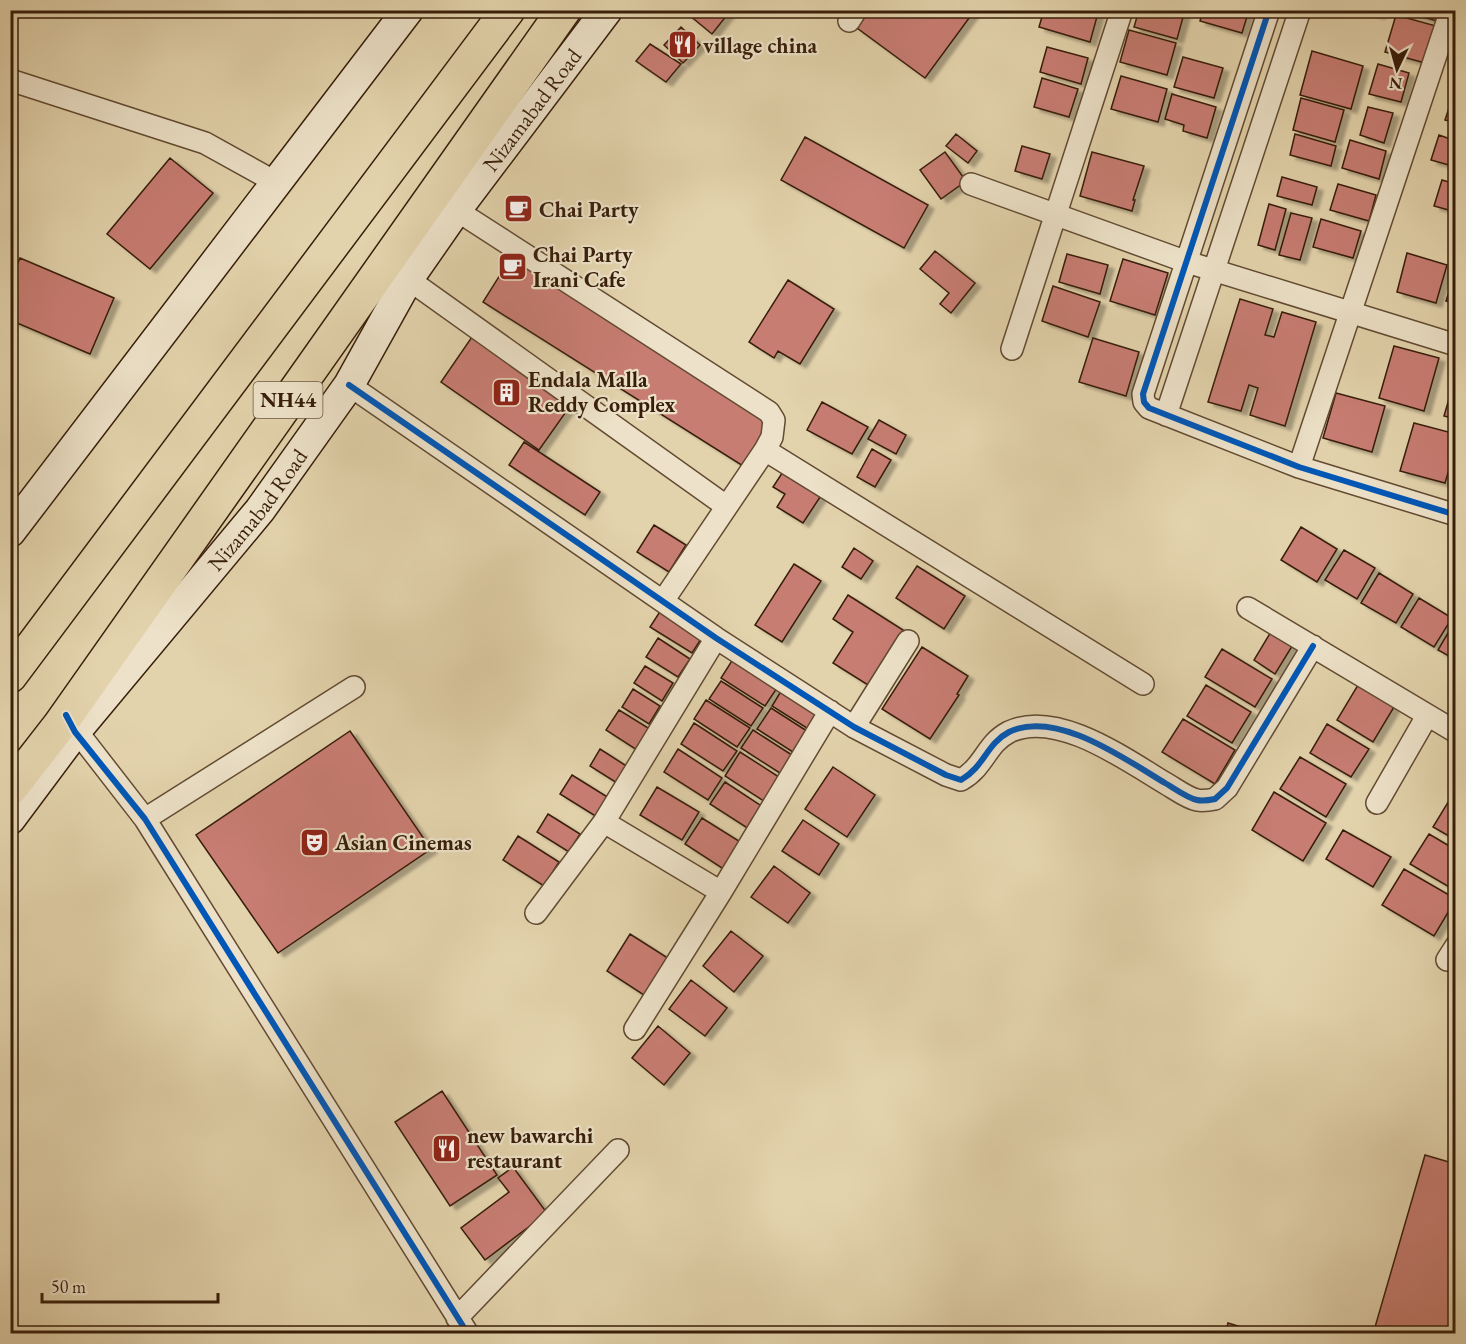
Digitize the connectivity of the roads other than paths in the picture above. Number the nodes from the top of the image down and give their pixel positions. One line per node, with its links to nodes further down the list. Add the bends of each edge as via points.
1 (408, 10): 12 (main road)
2 (508, 10): 34 (highway, NH44)
3 (564, 10): 39 (highway, Nizamabad Road / NH44)
4 (607, 10): 14 (main road, Nizamabad Road)
5 (1122, 10): 15 (street)
6 (1269, 10): 9 (street)
7 (1300, 10): 10 (street)
8 (1451, 10): 19 (street)
9 (1256, 51): 10 (street); 16 (street)
10 (1284, 60): 17 (street)
11 (10, 80): 12 (street, via 205,143)
12 (277, 183): 28 (main road)
13 (970, 184): 15 (street)
14 (456, 210): 18 (main road, Nizamabad Road); 24 (street, via 769,412 775,426)
15 (1056, 216): 16 (street); 21 (street)
16 (1187, 262): 17 (street); 23 (street, via 1143,394 1149,408)
17 (1212, 270): 19 (street); 23 (street)
18 (408, 279): 22 (main road, Nizamabad Road); 26 (street)
19 (1350, 312): 20 (street); 25 (street)
20 (1455, 345)
21 (1012, 349)
22 (349, 385): 29 (street); 39 (main road, Nizamabad Road, via 260,510)
23 (1166, 415): 25 (street)
24 (765, 450): 26 (street); 35 (street)
25 (1299, 467): 27 (street)
26 (726, 506): 29 (street)
27 (1455, 515)
28 (10, 532)
29 (663, 601): 31 (street)
30 (1248, 608): 33 (street)
31 (716, 638): 37 (street); 46 (street)
32 (908, 641): 40 (street)
33 (1313, 646): 38 (street); 40 (street, via 1227,788 1215,799 1196,800 1108,749 1055,727 1033,724 1008,733 992,745 975,772 961,780)
34 (10, 676)
35 (1143, 684)
36 (354, 687): 45 (street)
37 (830, 711): 40 (street); 47 (street)
38 (1427, 716): 41 (street); 43 (street)
39 (70, 723): 42 (highway, Nizamabad Road / NH44); 44 (main road, Nizamabad Road); 45 (street)
40 (854, 727)
41 (1455, 732)
42 (10, 789)
43 (1377, 802)
44 (10, 819)
45 (145, 819): 51 (street)
46 (604, 822): 47 (street); 48 (street)
47 (722, 892): 49 (street)
48 (536, 913)
49 (635, 1029)
50 (618, 1150): 51 (street)
51 (465, 1329)

